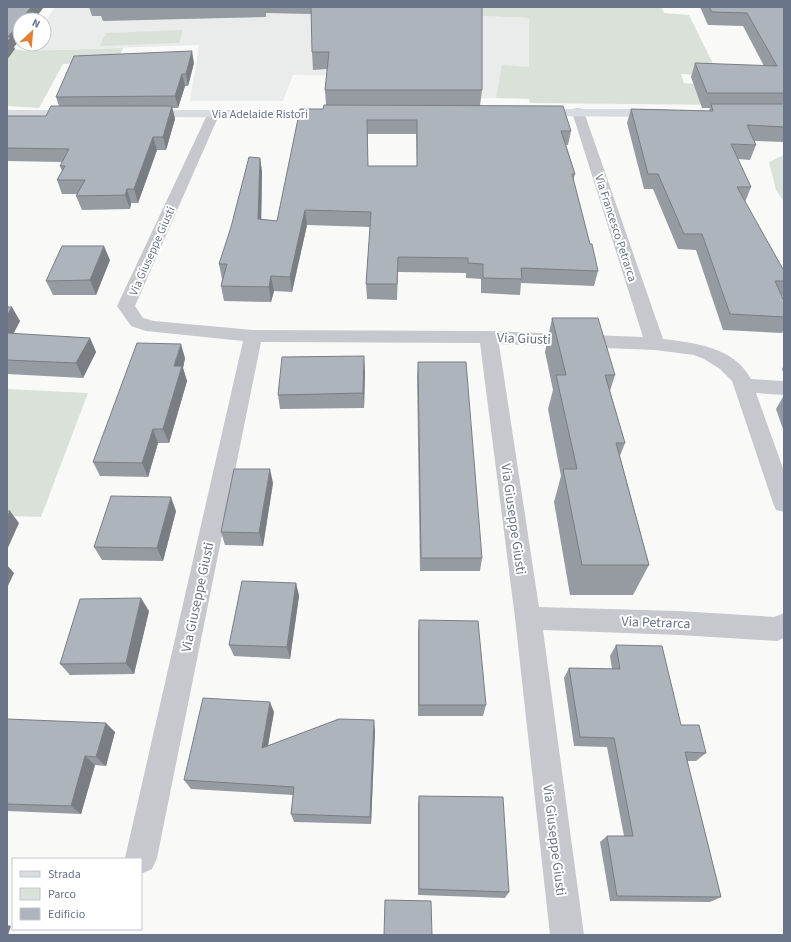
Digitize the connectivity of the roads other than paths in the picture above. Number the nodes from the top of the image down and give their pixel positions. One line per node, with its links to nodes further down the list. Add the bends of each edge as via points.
1 (578, 112): 2 (main road); 3 (main road); 11 (street, Via Francesco Petrarca)
2 (523, 113)
3 (673, 113)
4 (7, 114): 5 (main road)
5 (94, 114)
6 (134, 114): 8 (main road, Via Adelaide Ristori)
7 (344, 114): 8 (main road, Via Adelaide Ristori)
8 (213, 115): 9 (street, Via Giuseppe Giusti, via 126,306 137,322 152,327)
9 (253, 336): 10 (street, Via Giuseppe Giusti); 17 (street, Via Giuseppe Giusti)
10 (489, 337): 11 (street, Via Giusti); 15 (street, Via Giuseppe Giusti)
11 (655, 344): 12 (street, via 696,349 712,354 727,364 741,378)
12 (744, 385): 13 (street); 14 (street)
13 (784, 388)
14 (784, 503)
15 (528, 618): 16 (street, Via Petrarca, via 777,629); 18 (street, Via Giuseppe Giusti)
16 (784, 625)
17 (140, 858)
18 (567, 935)

